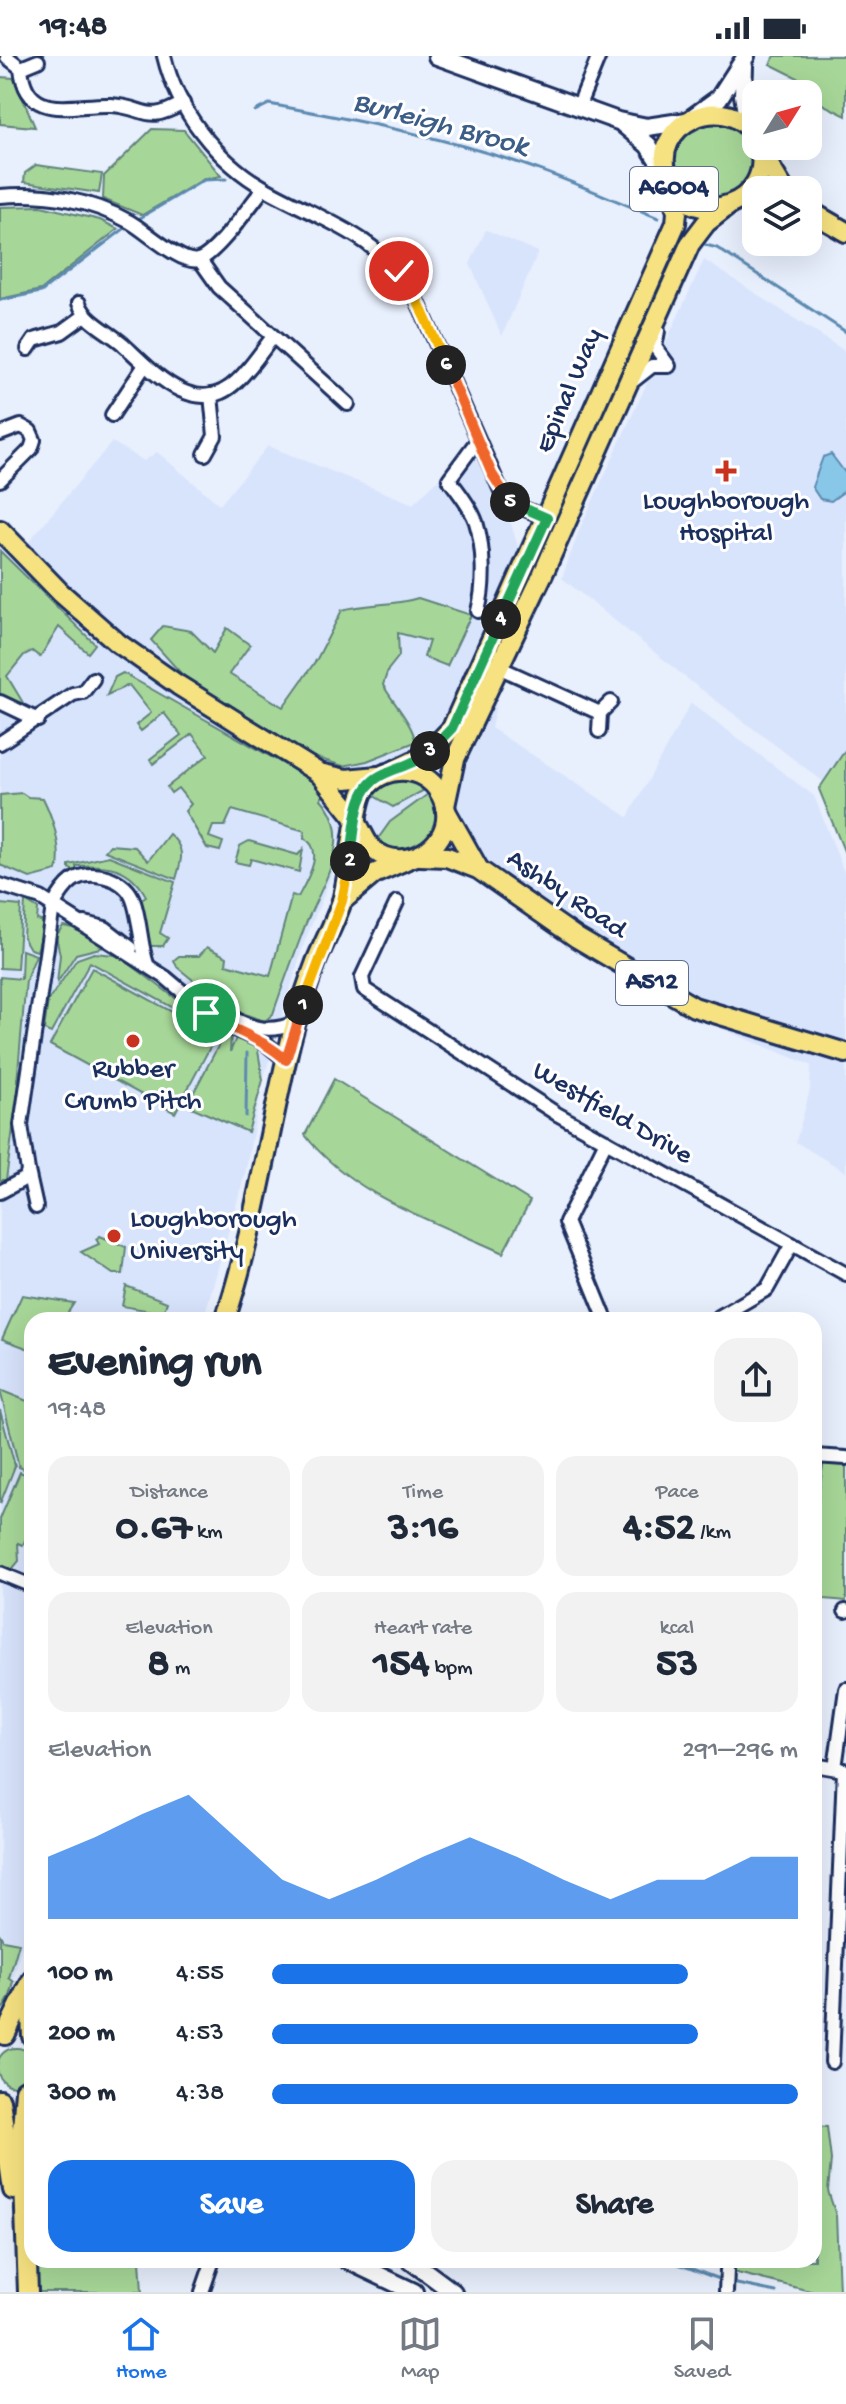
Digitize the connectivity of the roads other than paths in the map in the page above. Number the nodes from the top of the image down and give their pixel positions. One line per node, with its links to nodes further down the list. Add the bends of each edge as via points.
1 (164, 56): 8 (street)
2 (437, 56): 9 (street)
3 (599, 56): 9 (street)
4 (7, 57): 6 (street)
5 (38, 61): 6 (street)
6 (21, 68): 8 (street, via 26,90 45,104 82,109 113,105 152,115)
7 (744, 80): 10 (street, via 746,56 719,98)
8 (183, 103): 15 (street, via 231,165)
9 (579, 105): 11 (street)
10 (689, 119): 11 (street, via 647,127); 12 (main road, via 718,113); 14 (main road, A6004, via 667,145)
11 (618, 121): 14 (street, via 648,145)
12 (742, 125)
13 (760, 160): 17 (main road, A6004, via 757,181)
14 (668, 177): 17 (main road, A6004, via 683,200 696,207); 35 (main road, Epinal Way / A6004, via 676,223)
15 (264, 188): 20 (street); 32 (street, via 361,237 399,271 414,293)
16 (0, 196): 20 (street, via 99,207 187,261)
17 (741, 202): 21 (main road, Epinal Way / A6004, via 698,231)
18 (822, 218): 19 (main road)
19 (846, 232)
20 (200, 260): 24 (street, via 219,287)
21 (669, 290): 27 (main road, Epinal Way / A6004); 27 (street, via 654,341 669,366 652,366)
22 (79, 303): 23 (street)
23 (84, 316): 25 (street, via 62,332); 26 (street)
24 (272, 338): 28 (street, via 236,382); 29 (street, via 325,396)
25 (29, 341)
26 (145, 365): 28 (street, via 175,389); 30 (street)
27 (627, 386): 36 (main road, Epinal Way / A6004)
28 (211, 395): 33 (street, via 216,422)
29 (348, 404)
30 (113, 407)
31 (0, 434): 34 (street, via 21,426 34,440)
32 (477, 441): 35 (street, via 505,498); 38 (street, via 449,479 476,521 481,551)
33 (212, 450)
34 (0, 480)
35 (547, 518): 36 (main road); 39 (main road, Epinal Way / A6004)
36 (565, 526): 39 (main road, Epinal Way / A6004)
37 (0, 530): 47 (main road, via 118,643)
38 (478, 611)
39 (490, 664): 43 (street); 48 (main road, Epinal Way / A6004, via 445,737 426,755); 49 (main road, Epinal Way / A6004, via 455,759)
40 (93, 679): 44 (street, via 83,692)
41 (0, 702): 44 (street)
42 (611, 702): 43 (street)
43 (600, 713): 45 (street)
44 (38, 720): 46 (street)
45 (599, 731)
46 (0, 743)
47 (319, 773): 48 (main road, via 346,779); 50 (main road)
48 (386, 774): 49 (main road, via 410,771 426,778); 50 (main road, via 360,798)
49 (446, 809): 51 (main road, via 440,837); 52 (main road, Ashby Road / A512)
50 (357, 823): 51 (main road, via 374,851 390,858); 54 (main road)
51 (413, 858): 52 (main road, Ashby Road / A512, via 447,857); 54 (main road, via 374,874)
52 (478, 869): 60 (main road, Ashby Road / A512, via 577,938 694,1007)
53 (0, 885): 56 (street)
54 (342, 901): 59 (main road)
55 (397, 902): 62 (street, Westfield Drive, via 385,915 361,984)
56 (53, 906): 57 (street, via 80,923 105,928); 57 (street, via 78,878 119,881 134,902); 63 (street, via 21,1125)
57 (147, 964): 58 (street)
58 (189, 995): 59 (street, via 244,1025 267,1031); 61 (street, via 220,1023 264,1042)
59 (297, 1022): 61 (main road)
60 (846, 1053)
61 (286, 1060): 68 (main road)
62 (606, 1141): 66 (street, Westfield Drive); 69 (street, via 566,1222)
63 (28, 1171): 64 (street, via 26,1178); 65 (street)
64 (0, 1192)
65 (36, 1207)
66 (792, 1244): 67 (street, Westfield Drive); 70 (street, via 767,1289)
67 (846, 1274)
68 (227, 1312)
69 (603, 1312)
70 (722, 1312)
71 (822, 1456): 72 (street)
72 (846, 1458)
73 (0, 1573): 74 (street)
74 (24, 1583)
75 (846, 1689): 77 (street)
76 (822, 1766): 77 (street)
77 (842, 1770): 82 (street)
78 (24, 1995): 79 (main road)
79 (2, 2036): 80 (main road)
80 (24, 2036)
81 (846, 2038): 82 (street)
82 (832, 2039): 83 (street)
83 (832, 2062)
84 (0, 2087): 85 (main road)
85 (24, 2089)
86 (0, 2100): 95 (main road)
87 (24, 2118): 88 (main road)
88 (24, 2238)
89 (25, 2268): 95 (main road)
90 (210, 2268): 96 (street)
91 (363, 2268): 94 (street)
92 (409, 2268): 94 (street)
93 (421, 2268): 98 (street)
94 (395, 2284): 97 (street)
95 (25, 2292)
96 (202, 2292)
97 (414, 2292)
98 (453, 2292)

